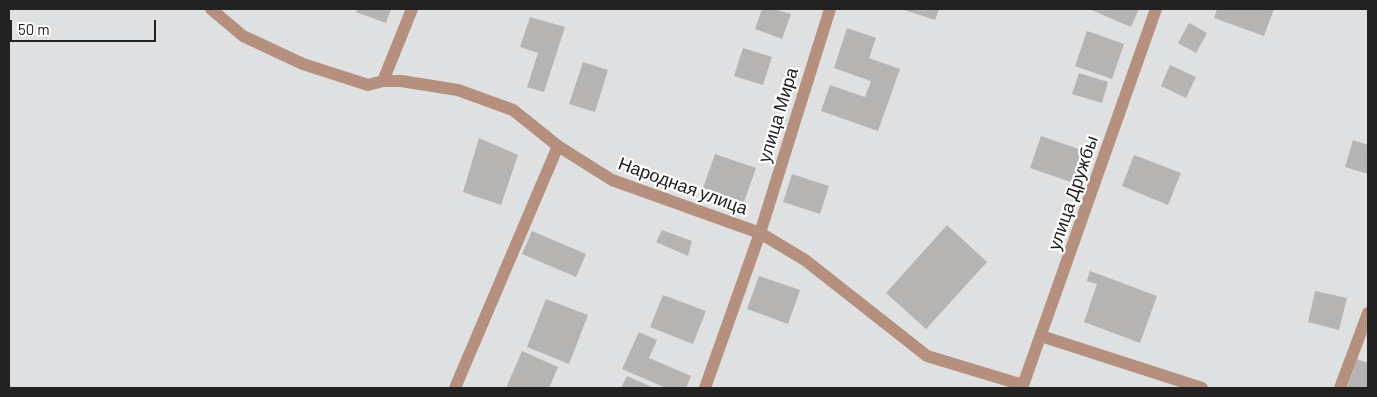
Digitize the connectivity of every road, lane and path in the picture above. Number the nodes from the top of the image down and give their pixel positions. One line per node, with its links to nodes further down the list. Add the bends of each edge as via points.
1 (211, 9): 5 (street, Народная улица, via 243,36 303,64 368,85)
2 (412, 9): 5 (street)
3 (830, 9): 7 (street, улица Мира)
4 (1156, 9): 9 (street, улица Дружбы)
5 (383, 81): 6 (street, Народная улица, via 458,90 513,110)
6 (558, 146): 7 (street, Народная улица, via 612,180); 11 (street)
7 (760, 232): 10 (street, Народная улица, via 804,260 927,356); 12 (street, улица Мира)
8 (1368, 312): 14 (street)
9 (1041, 336): 10 (street, улица Дружбы); 13 (street)
10 (1023, 387)
11 (455, 388)
12 (705, 388)
13 (1202, 388)
14 (1340, 388)

